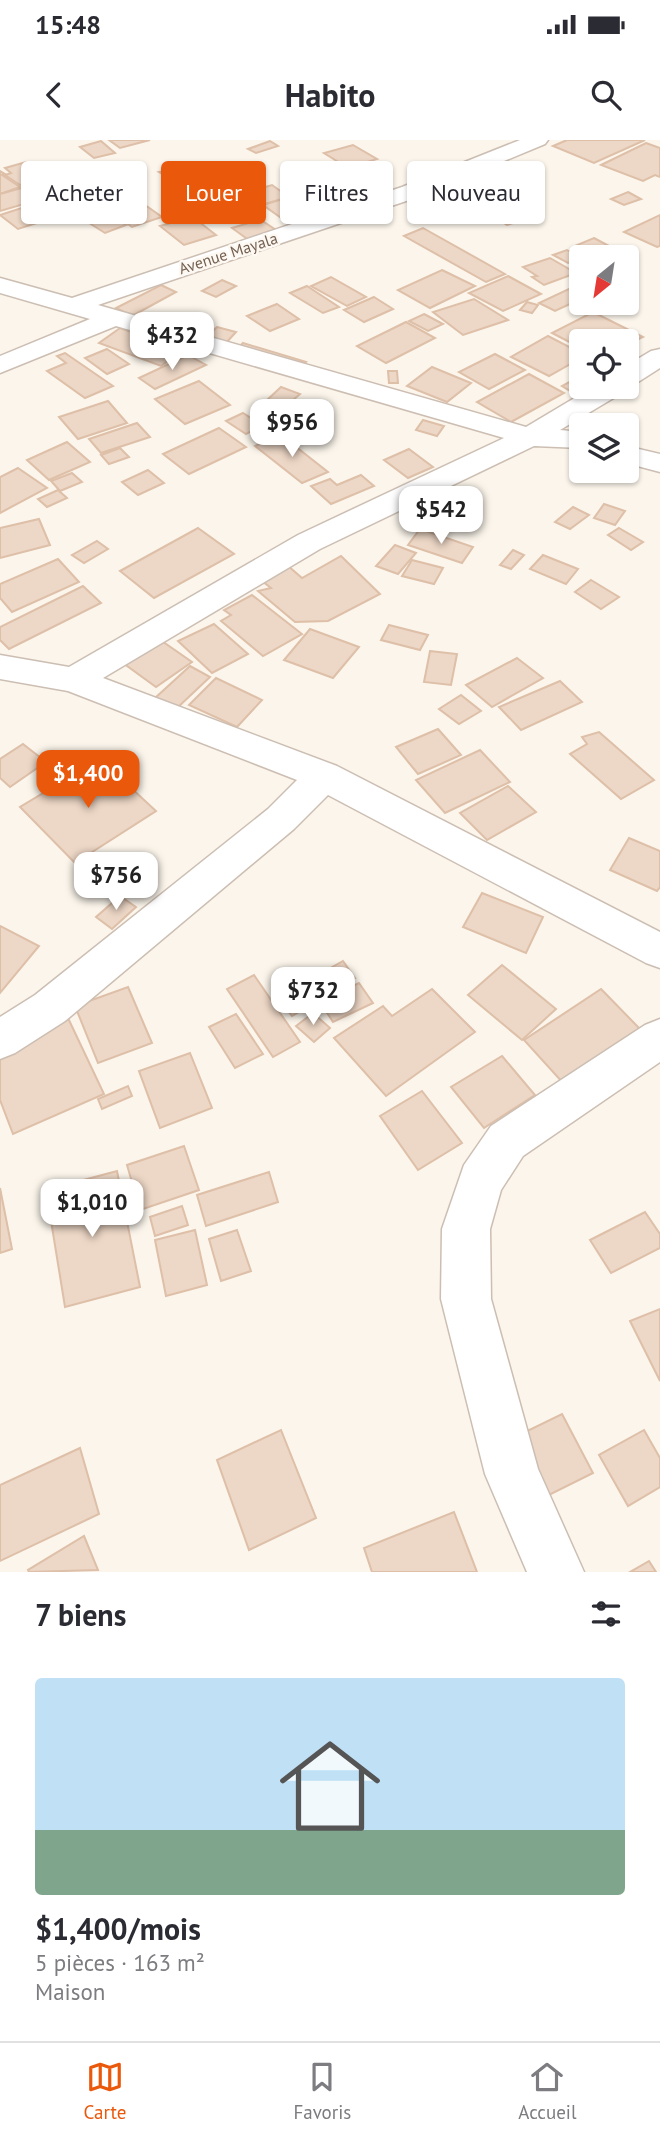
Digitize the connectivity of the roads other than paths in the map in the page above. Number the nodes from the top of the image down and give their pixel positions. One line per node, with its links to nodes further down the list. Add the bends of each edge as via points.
1 (538, 140): 3 (street, Avenue Mayala, via 410,192)
2 (0, 285): 3 (street)
3 (75, 304): 4 (street)
4 (112, 319): 6 (street); 9 (street)
5 (660, 357): 7 (street)
6 (0, 365)
7 (639, 370)
8 (592, 399): 9 (street)
9 (530, 437): 10 (street); 14 (street, via 309,542)
10 (569, 439)
11 (639, 457): 12 (street)
12 (660, 463)
13 (0, 667): 14 (street)
14 (74, 680): 15 (street)
15 (324, 776): 16 (street); 18 (street, via 281,819 50,1008)
16 (660, 951)
17 (660, 1038): 19 (street, via 507,1141 480,1181 466,1229 466,1299 512,1474)
18 (0, 1040)
19 (556, 1572)

